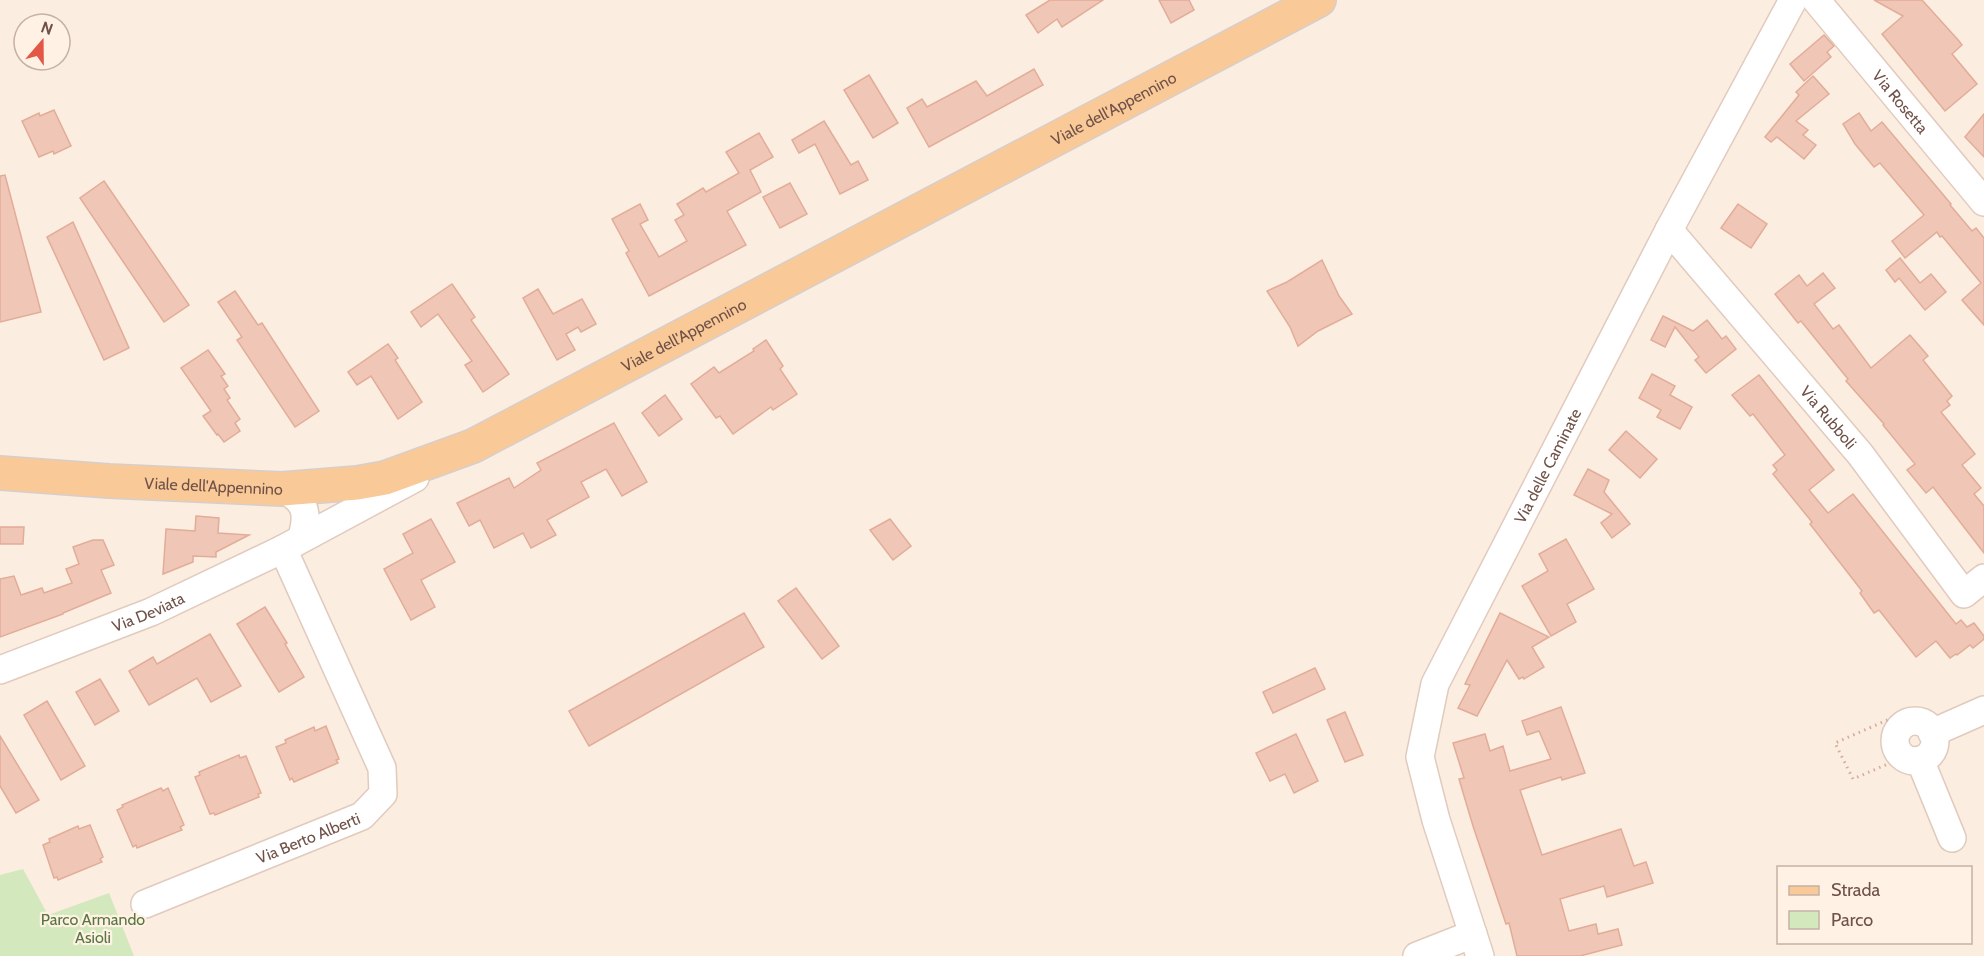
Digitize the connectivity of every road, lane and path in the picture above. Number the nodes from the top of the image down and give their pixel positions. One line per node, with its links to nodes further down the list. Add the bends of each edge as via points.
1 (1319, 0): 8 (main road, Viale dell'Appennino, via 474,446 385,478)
2 (1793, 0): 5 (street, Via delle Caminate)
3 (1816, 0): 4 (street, Via Rosetta)
4 (1984, 202)
5 (1669, 230): 10 (street, Via Rubboli, via 1860,454 1964,594); 17 (street, Via delle Caminate, via 1435,684 1420,757)
6 (0, 473): 7 (main road, Viale dell'Appennino)
7 (282, 489): 8 (main road, Viale dell'Appennino); 9 (street, via 297,496 304,509 306,522)
8 (355, 497): 9 (street, Via Deviata, via 339,494 321,518)
9 (292, 542): 11 (street, Via Deviata, via 151,612); 16 (street, Via Berto Alberti, via 382,768 383,794 362,816)
10 (1984, 578)
11 (0, 670)
12 (1984, 710): 13 (street)
13 (1920, 728): 14 (street, via 1935,741 1932,750); 14 (path, via 1893,718 1835,743 1853,779)
14 (1912, 758): 15 (street)
15 (1952, 838)
16 (145, 904)
17 (1477, 945): 18 (street)
18 (1417, 956)

